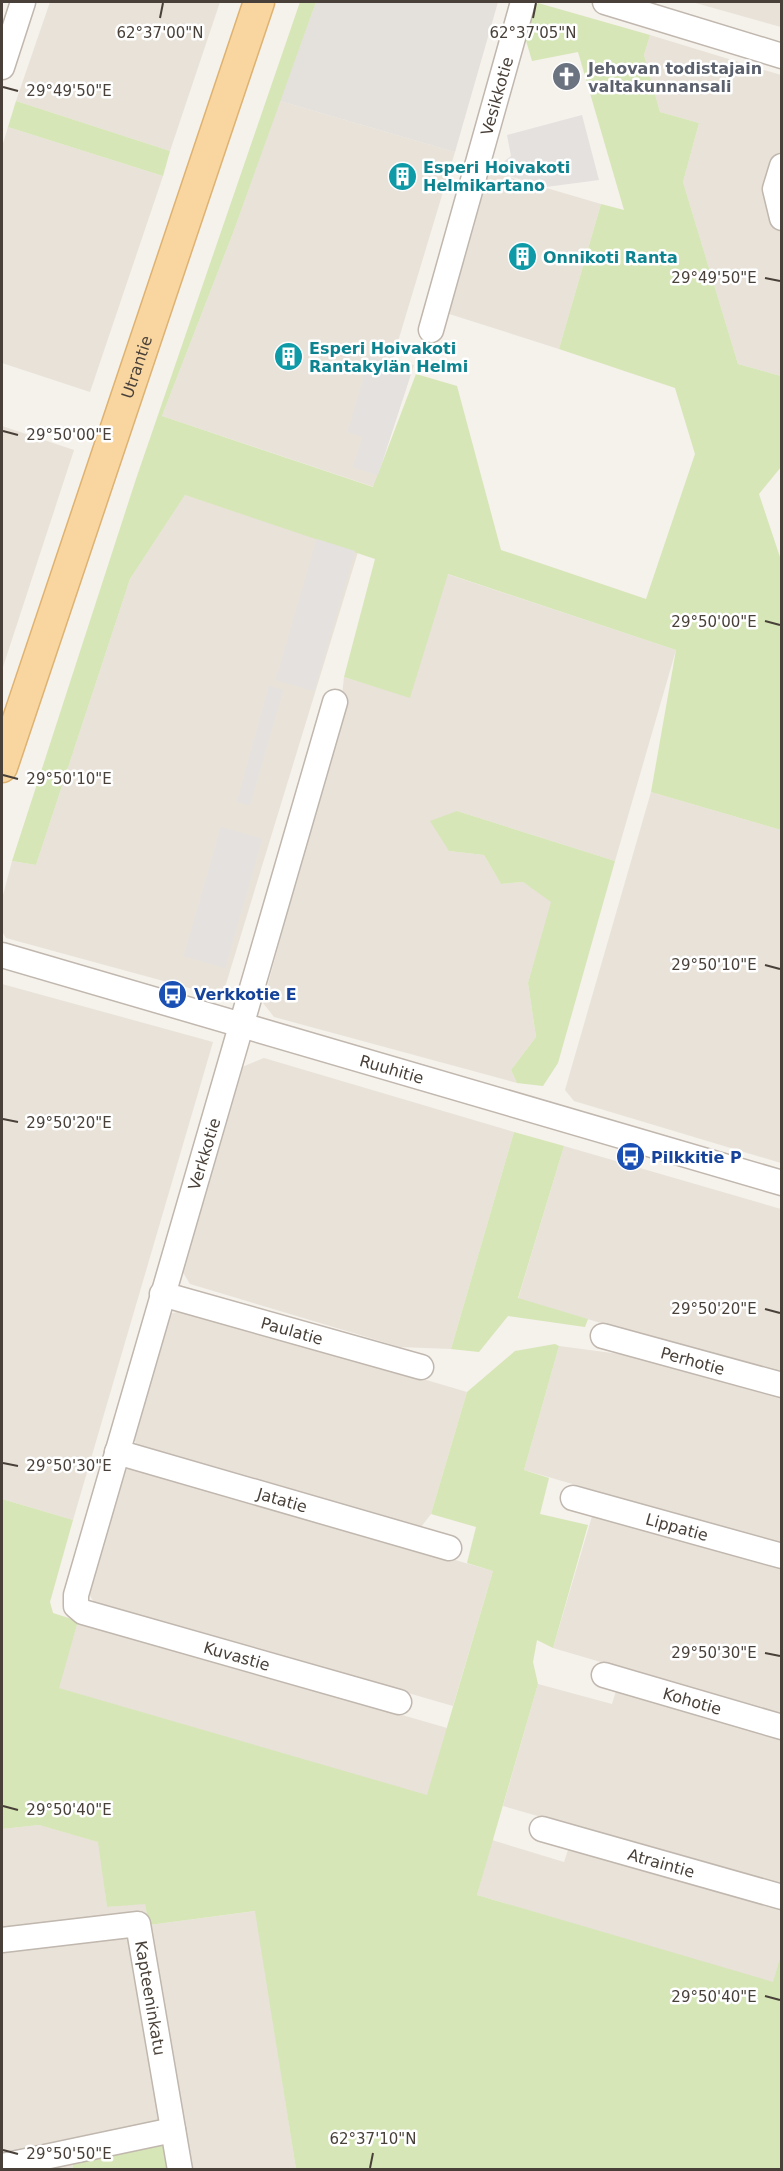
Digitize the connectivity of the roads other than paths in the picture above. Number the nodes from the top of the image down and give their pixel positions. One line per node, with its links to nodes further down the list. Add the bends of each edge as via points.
1 (24, 2): 6 (street)
2 (259, 2): 11 (main road, Utrantie)
3 (523, 2): 9 (street, Vesikkotie)
4 (605, 2): 5 (street)
5 (782, 56)
6 (2, 67)
7 (782, 166): 8 (street, via 775,189)
8 (782, 218)
9 (432, 330)
10 (334, 702): 13 (street, Verkkotie)
11 (2, 767)
12 (2, 955): 13 (street, Ruuhitie)
13 (242, 1027): 14 (street, Ruuhitie); 15 (street, Verkkotie)
14 (782, 1183)
15 (162, 1294): 17 (street, Paulatie); 19 (street, Verkkotie)
16 (603, 1336): 18 (street, Perhotie)
17 (421, 1367)
18 (782, 1385)
19 (117, 1452): 21 (street, Jatatie); 23 (street, Verkkotie)
20 (573, 1498): 22 (street, Lippatie)
21 (449, 1548)
22 (782, 1556)
23 (76, 1606): 25 (street, Kuvastie, via 83,1612)
24 (603, 1675): 26 (street, Kohotie)
25 (399, 1702)
26 (782, 1726)
27 (542, 1829): 28 (street, Atraintie)
28 (782, 1897)
29 (2, 1940): 30 (street, Kapteeninkatu, via 138,1924)
30 (173, 2130): 31 (street); 32 (street, Kapteeninkatu)
31 (2, 2166)
32 (180, 2169)

